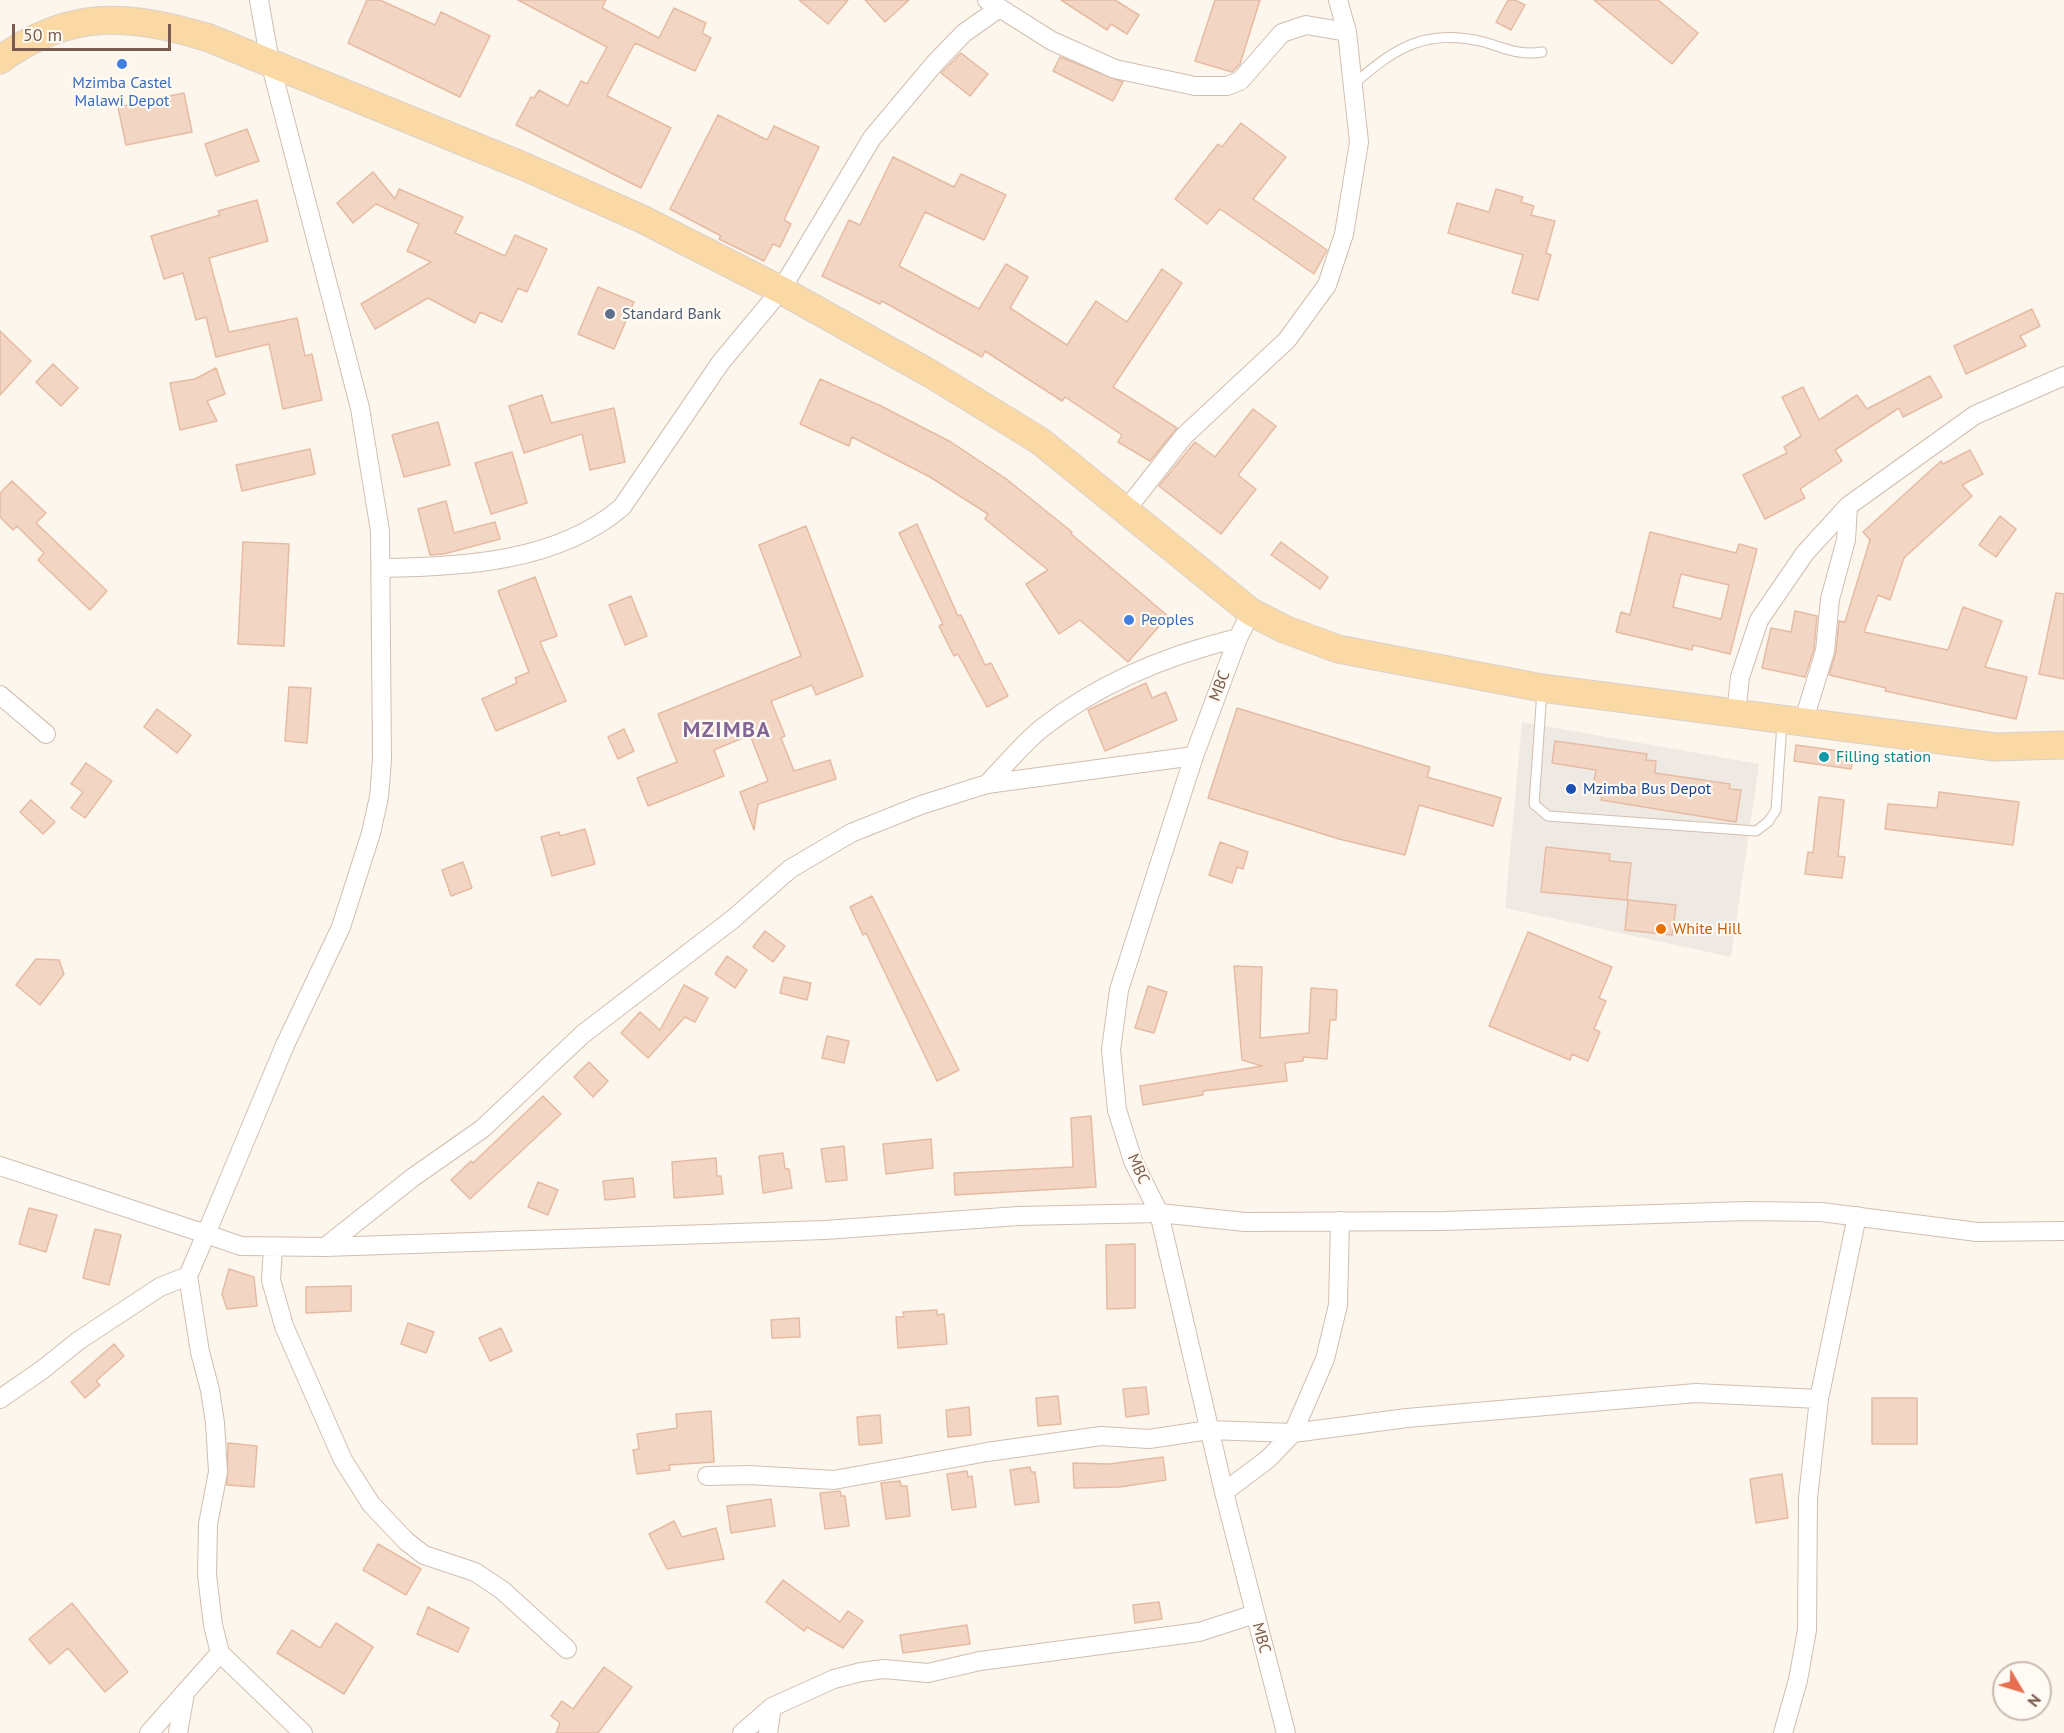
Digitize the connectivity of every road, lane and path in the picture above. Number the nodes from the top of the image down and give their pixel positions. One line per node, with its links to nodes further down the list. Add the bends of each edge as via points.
1 (259, 0): 7 (street)
2 (1338, 0): 4 (street)
3 (993, 4): 4 (street, via 1052,41 1115,69 1195,86 1227,86 1240,81 1282,33 1306,25); 9 (street, via 935,63 872,138)
4 (1347, 32): 8 (street)
5 (1542, 52): 8 (lane, via 1527,55 1458,37 1430,38 1406,44)
6 (0, 60): 7 (main road, via 54,29 88,20 129,20 169,26)
7 (270, 62): 9 (main road, via 642,219); 13 (street, via 360,408 380,531)
8 (1354, 84): 12 (street, via 1359,142 1344,234 1327,285 1287,340 1184,436)
9 (781, 290): 12 (main road, via 1040,441); 13 (street, via 721,362 622,507 601,525 522,555 416,568)
10 (2064, 376): 11 (street, via 1975,416)
11 (1848, 506): 18 (street, via 1806,553 1759,620 1740,677); 19 (street, via 1846,540 1830,598 1825,651)
12 (1126, 510): 14 (main road)
13 (381, 568): 29 (street, via 382,759 371,833 340,927 285,1045)
14 (1251, 612): 15 (street, MBC); 16 (main road, via 1338,649)
15 (1238, 638): 22 (street, MBC); 23 (street, via 1197,648 1092,692 1041,729)
16 (1542, 688): 18 (main road); 19 (lane, via 1534,804 1548,816 1756,831 1776,810)
17 (0, 695): 20 (street)
18 (1736, 714): 19 (main road)
19 (1793, 722): 21 (main road, via 1995,747)
20 (46, 735)
21 (2064, 745)
22 (1194, 756): 23 (street); 25 (street, MBC, via 1119,990 1110,1050 1117,1110 1133,1161)
23 (987, 784): 30 (street, via 852,833 790,869 733,919 583,1034 482,1129)
24 (0, 1166): 29 (street)
25 (1159, 1213): 27 (street, via 1245,1222); 30 (street); 35 (street, MBC)
26 (1857, 1216): 27 (street, via 1746,1211); 28 (street, via 1977,1232); 34 (street)
27 (1340, 1221): 36 (street, via 1338,1305 1325,1359)
28 (2064, 1231)
29 (206, 1234): 31 (street, via 241,1246); 32 (street)
30 (325, 1247): 31 (street)
31 (273, 1248): 40 (street, via 271,1280 284,1326 343,1460 371,1504 424,1555 475,1572 502,1590)
32 (188, 1276): 33 (street, via 160,1287); 41 (street, via 215,1423 218,1472 208,1524 207,1575)
33 (0, 1399)
34 (1819, 1399): 36 (street, via 1696,1393 1407,1418); 50 (street, via 1808,1498 1806,1630 1798,1680)
35 (1209, 1430): 36 (street); 37 (street, via 1149,1439 1090,1438 834,1480); 38 (street, MBC)
36 (1293, 1433): 38 (street, via 1268,1459)
37 (707, 1476)
38 (1224, 1492): 39 (street, MBC)
39 (1255, 1614): 43 (street, via 1199,1632 990,1659 936,1672 861,1672 834,1679); 49 (street, MBC)
40 (567, 1649)
41 (220, 1653): 42 (street); 46 (street)
42 (185, 1693): 44 (street); 45 (street)
43 (772, 1707): 47 (street); 48 (street)
44 (149, 1733)
45 (178, 1733)
46 (303, 1733)
47 (742, 1733)
48 (768, 1733)
49 (1286, 1733)
50 (1783, 1733)

